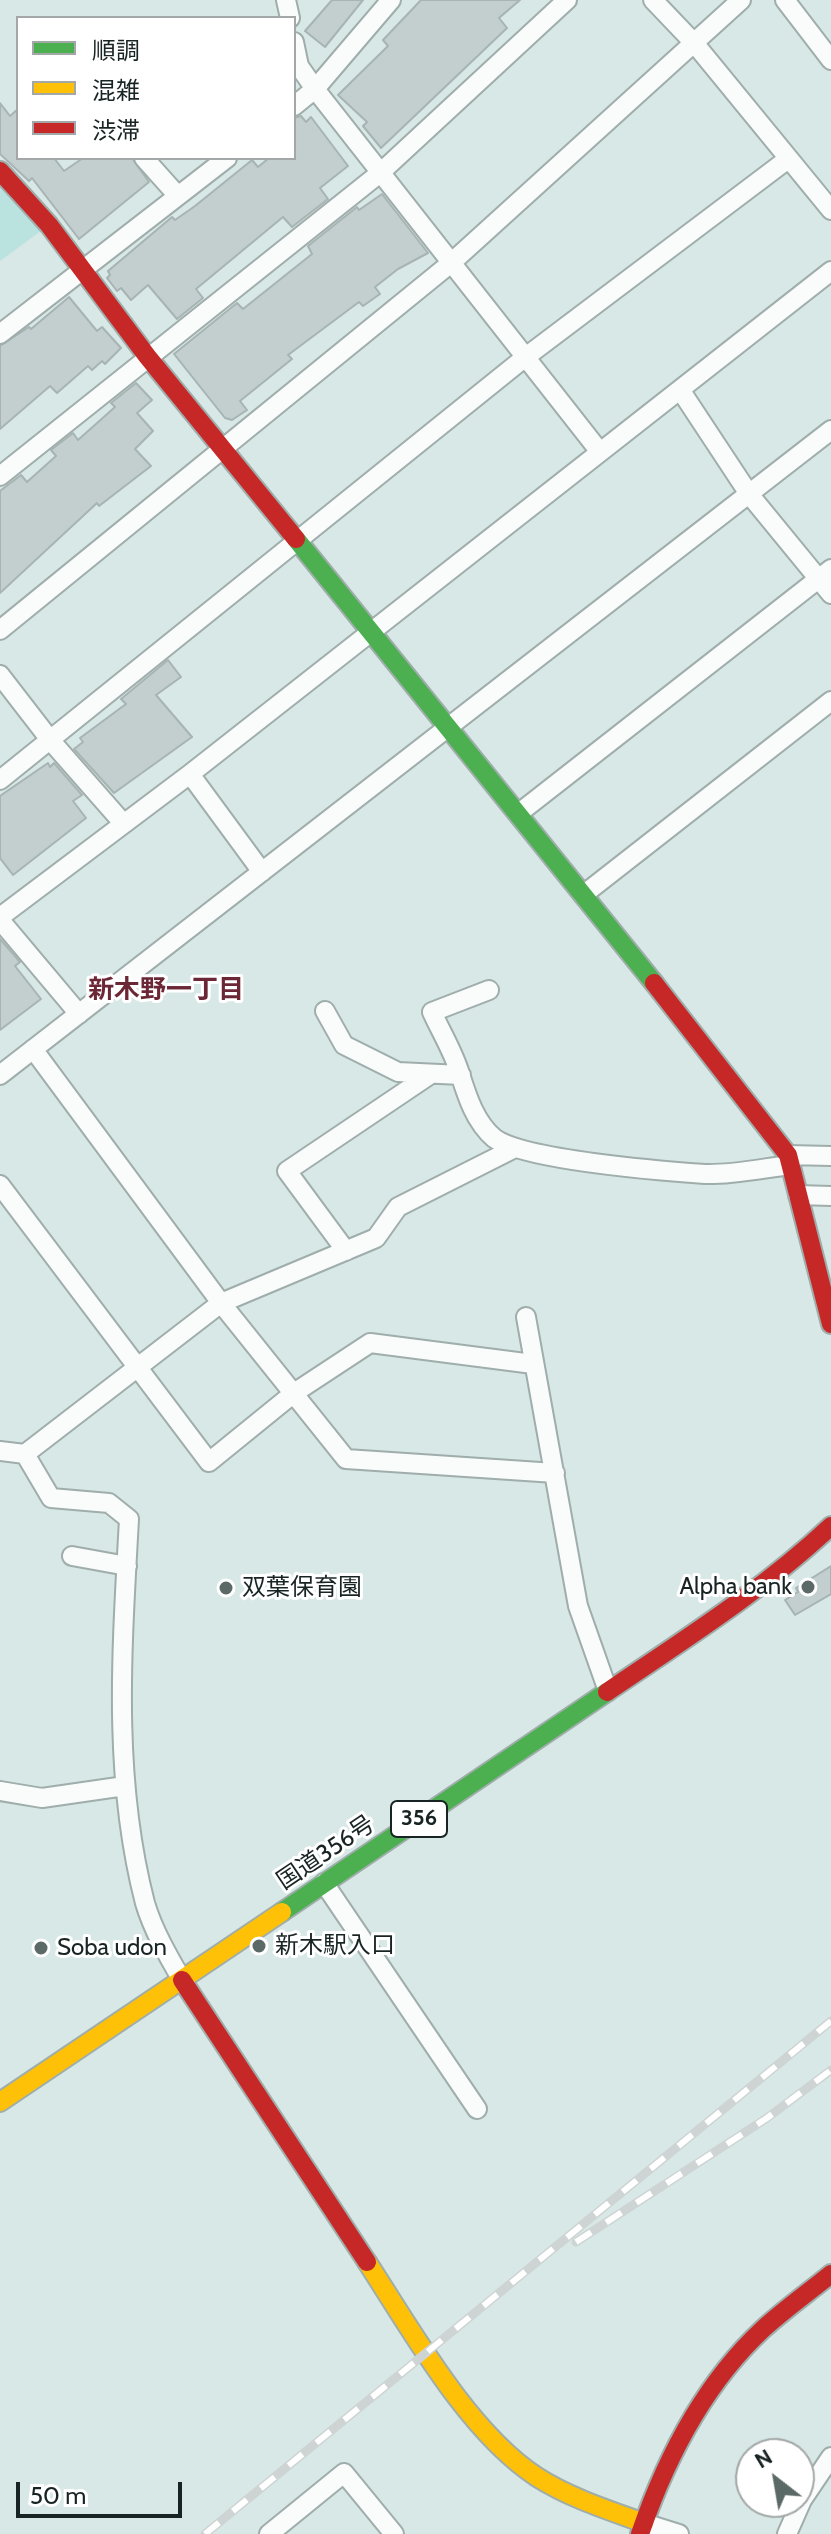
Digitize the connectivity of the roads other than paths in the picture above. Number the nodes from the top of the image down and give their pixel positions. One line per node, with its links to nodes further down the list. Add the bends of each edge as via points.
1 (391, 0): 9 (street)
2 (567, 0): 15 (street)
3 (653, 0): 6 (street)
4 (741, 0): 6 (street)
5 (785, 0): 8 (street)
6 (695, 44): 11 (street); 18 (street)
7 (296, 52): 9 (street)
8 (831, 60)
9 (315, 89): 10 (street); 15 (street)
10 (296, 104)
11 (788, 159): 17 (street); 23 (street)
12 (146, 160): 16 (street)
13 (224, 160): 16 (street)
14 (0, 171): 19 (main road, via 49,225)
15 (380, 173): 18 (street); 22 (street)
16 (178, 196): 19 (street)
17 (831, 210)
18 (451, 263): 23 (street); 26 (street)
19 (80, 270): 21 (street); 22 (main road)
20 (831, 271): 24 (street)
21 (0, 334)
22 (147, 356): 26 (main road); 28 (street)
23 (523, 359): 27 (street); 30 (street)
24 (681, 391): 27 (street); 29 (street)
25 (831, 430): 29 (street)
26 (221, 447): 30 (main road); 33 (street)
27 (600, 452): 34 (street)
28 (0, 476)
29 (749, 494): 31 (street); 37 (street)
30 (295, 540): 34 (main road); 38 (street)
31 (825, 574): 32 (street); 41 (street)
32 (831, 594)
33 (0, 630)
34 (371, 630): 37 (main road); 39 (street)
35 (0, 675): 38 (street)
36 (831, 701): 44 (street)
37 (450, 727): 41 (main road); 43 (street)
38 (51, 741): 40 (street); 42 (street)
39 (190, 774): 42 (street); 43 (street)
40 (0, 780)
41 (519, 813): 44 (main road)
42 (123, 823): 45 (street)
43 (262, 872): 48 (street)
44 (583, 895): 55 (main road)
45 (0, 918): 48 (street)
46 (489, 990): 52 (street, via 432,1012)
47 (325, 1011): 50 (street, via 344,1045 398,1072)
48 (79, 1014): 49 (street)
49 (33, 1049): 51 (street); 60 (street)
50 (431, 1074): 52 (street); 59 (street, via 287,1171)
51 (0, 1075)
52 (461, 1075): 53 (street, via 479,1120)
53 (513, 1149): 55 (street, via 708,1174); 59 (street, via 398,1207 376,1238)
54 (831, 1156): 55 (street)
55 (790, 1160): 57 (main road)
56 (0, 1185): 64 (street)
57 (798, 1195): 58 (street); 62 (main road)
58 (831, 1196)
59 (346, 1251): 60 (street)
60 (221, 1303): 64 (street); 65 (street)
61 (526, 1317): 63 (street)
62 (831, 1324)
63 (533, 1364): 65 (street, via 370,1343); 68 (street)
64 (137, 1370): 65 (street, via 209,1462); 67 (street)
65 (294, 1393): 68 (street, via 346,1459)
66 (0, 1451): 67 (street)
67 (25, 1454): 71 (street, via 51,1498 109,1503 129,1519)
68 (555, 1473): 72 (street, via 578,1606)
69 (829, 1536): 72 (main road, 国道356号 / 356)
70 (72, 1556): 71 (street)
71 (127, 1566): 73 (street, via 120,1701)
72 (608, 1691): 75 (main road, 国道356号 / 356)
73 (125, 1786): 74 (street, via 42,1798); 76 (street, via 145,1904)
74 (0, 1791)
75 (324, 1883): 76 (main road, 国道356号 / 356); 78 (street)
76 (182, 1980): 77 (main road, 国道356号 / 356); 81 (main road, via 426,2353 496,2445 537,2477)
77 (0, 2102)
78 (477, 2109)
79 (831, 2274): 81 (main road, via 755,2337 709,2394 680,2438)
80 (831, 2457): 85 (street)
81 (642, 2529): 84 (street)
82 (269, 2534): 83 (street, via 344,2473)
83 (394, 2534)
84 (679, 2534)
85 (787, 2534)

